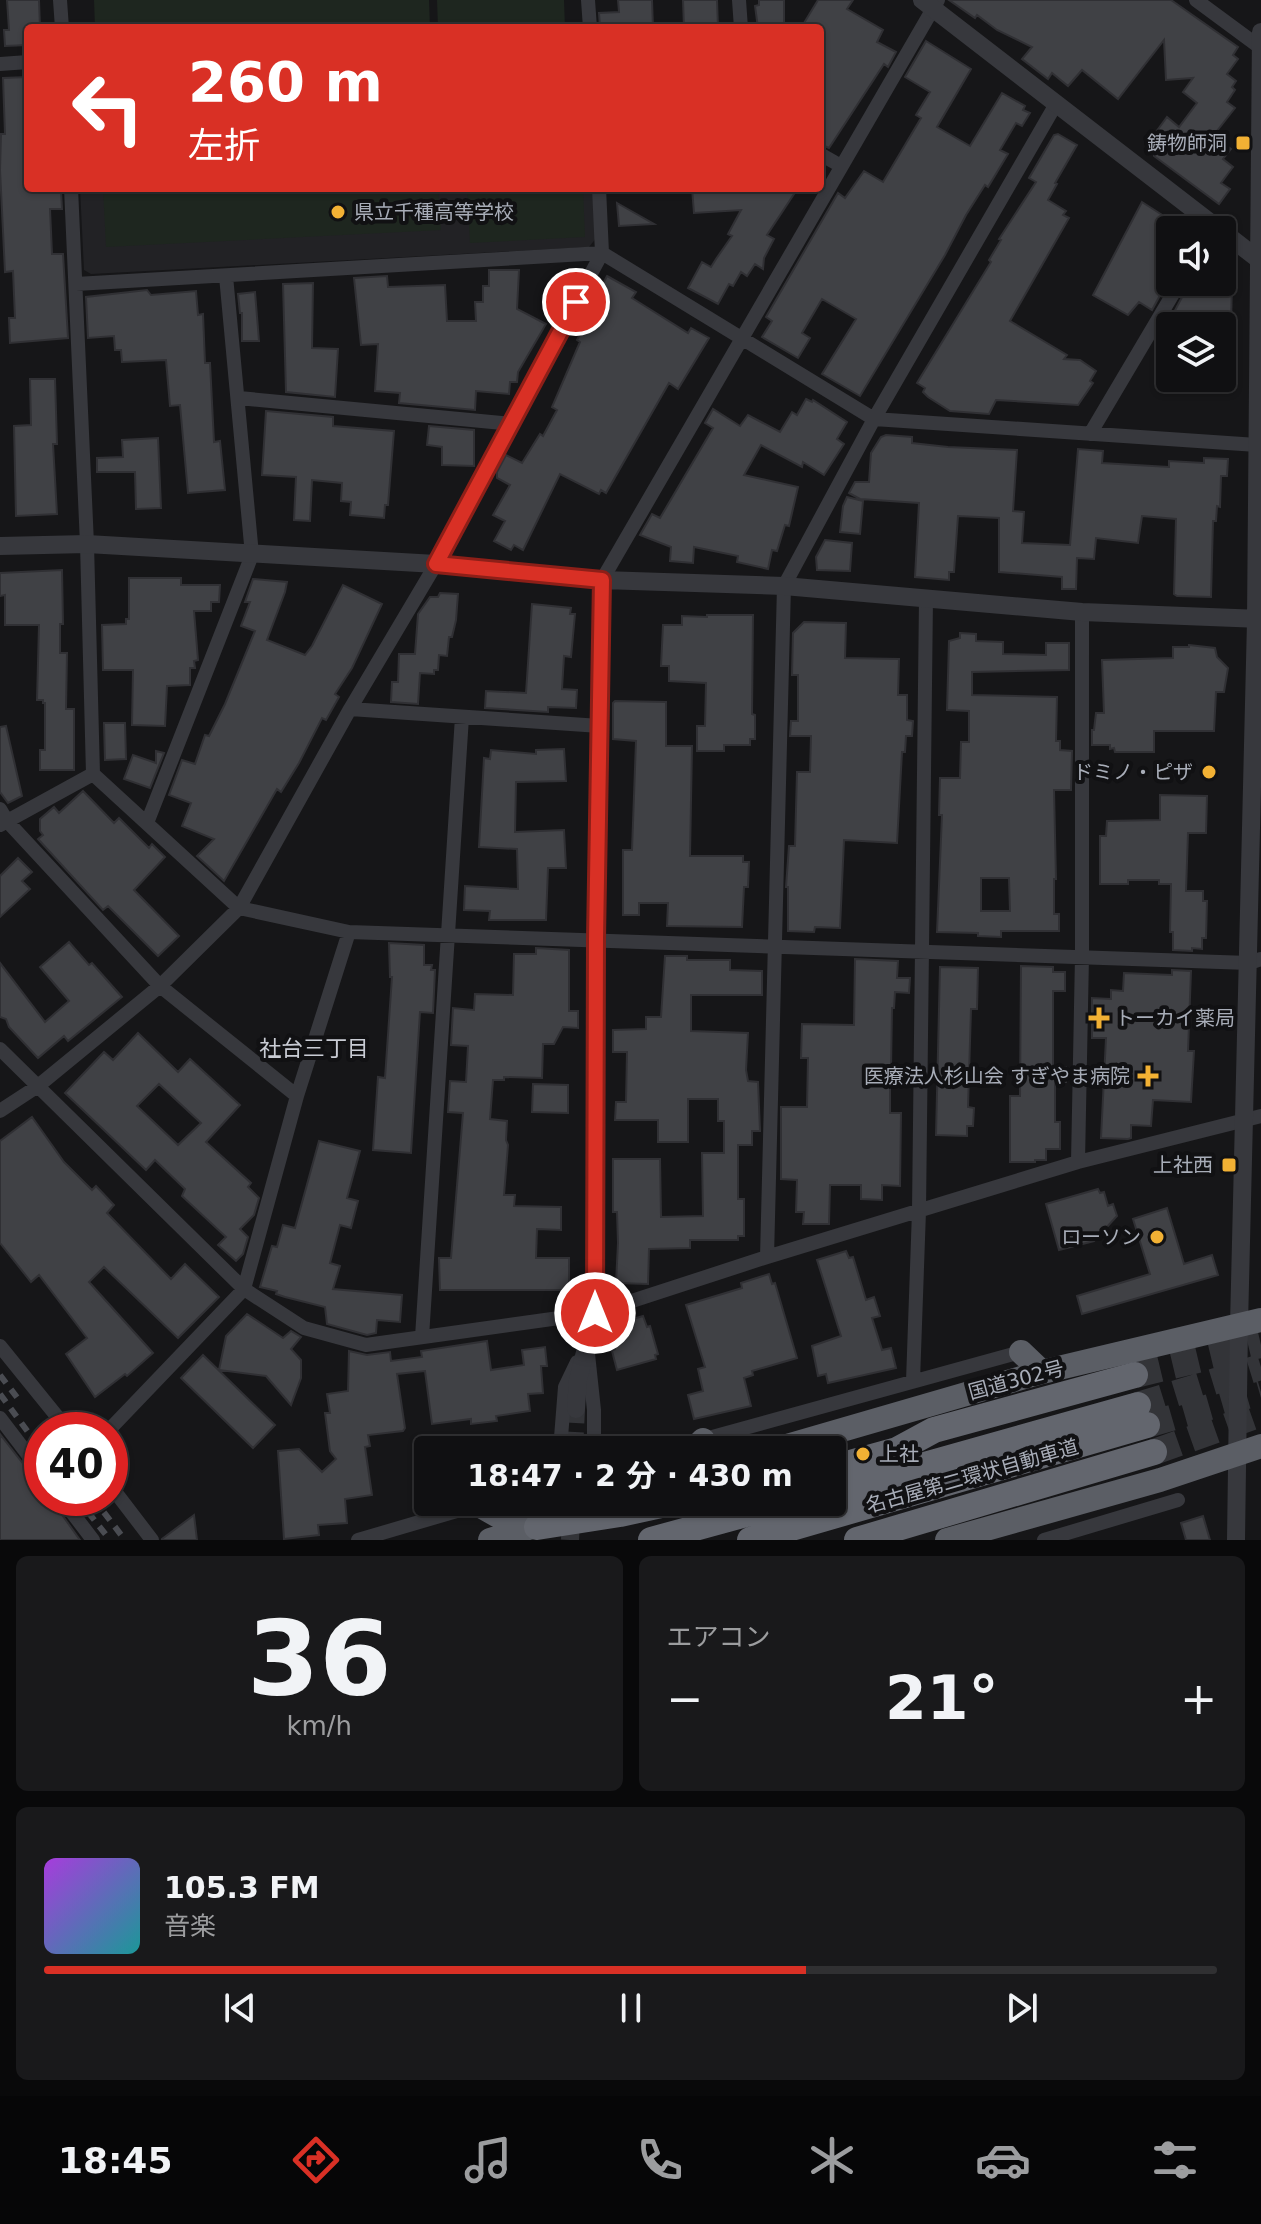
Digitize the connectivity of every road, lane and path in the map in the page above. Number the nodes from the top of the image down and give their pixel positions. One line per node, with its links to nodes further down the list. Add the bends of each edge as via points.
1 (60, 0): 6 (street)
2 (588, 0): 7 (street)
3 (739, 0): 8 (street)
4 (1196, 0): 10 (street)
5 (931, 3): 13 (street); 15 (street)
6 (62, 24)
7 (590, 24)
8 (741, 24)
9 (1261, 32): 10 (street)
10 (1261, 48): 21 (street)
11 (24, 62): 12 (street)
12 (0, 64)
13 (1056, 104): 18 (street); 27 (street)
14 (824, 156): 15 (street)
15 (841, 166): 25 (street)
16 (71, 192): 23 (street)
17 (599, 192): 20 (street)
18 (1200, 216)
19 (1236, 243): 21 (street)
20 (602, 253): 22 (street); 25 (street); 28 (street)
21 (1260, 260): 30 (street)
22 (226, 276): 23 (street); 26 (street)
23 (76, 284): 31 (street)
24 (1172, 296): 29 (street)
25 (742, 338): 27 (street); 35 (street)
26 (239, 398): 28 (street); 33 (street)
27 (874, 419): 29 (street); 36 (street)
28 (512, 424): 34 (street)
29 (1090, 434): 30 (street)
30 (1257, 445): 39 (street)
31 (87, 544): 32 (street); 33 (street); 43 (street)
32 (0, 546)
33 (252, 555): 34 (street); 45 (street)
34 (436, 564): 35 (street); 40 (street)
35 (602, 580): 36 (street); 42 (street)
36 (784, 586): 37 (street); 50 (street)
37 (926, 598): 38 (street); 51 (street)
38 (1082, 612): 39 (street); 52 (street)
39 (1258, 620): 53 (street)
40 (350, 709): 41 (street); 46 (street)
41 (462, 717): 42 (street); 48 (street)
42 (600, 726): 49 (street)
43 (93, 774): 44 (street); 45 (street)
44 (2, 819): 54 (street)
45 (147, 823): 46 (street)
46 (239, 908): 47 (street); 54 (street)
47 (349, 932): 48 (street); 57 (street)
48 (446, 934): 49 (street); 66 (street)
49 (596, 939): 50 (street); 64 (street)
50 (775, 946): 51 (street); 62 (street)
51 (923, 952): 52 (street); 61 (street)
52 (1082, 956): 53 (street); 60 (street)
53 (1255, 961): 59 (street)
54 (160, 986): 56 (street); 57 (street)
55 (0, 1049): 56 (street)
56 (38, 1086): 58 (street); 63 (street)
57 (297, 1096): 63 (street)
58 (0, 1111)
59 (1253, 1118): 60 (street); 65 (street)
60 (1078, 1162): 61 (street)
61 (919, 1211): 62 (street); 72 (street)
62 (767, 1257): 64 (street)
63 (244, 1289): 66 (street, via 304,1328 366,1345); 76 (street)
64 (595, 1313): 66 (street); 67 (street)
65 (1250, 1322): 70 (highway, 国道302号); 86 (street)
66 (422, 1337)
67 (587, 1342): 74 (street); 78 (street, via 565,1387); 79 (street)
68 (0, 1346): 75 (street)
69 (1021, 1352): 70 (highway); 72 (street)
70 (1042, 1372): 81 (highway, 国道302号)
71 (1135, 1375): 73 (highway)
72 (913, 1381): 80 (street)
73 (1087, 1387): 83 (highway, via 1029,1397); 87 (highway, via 934,1430 897,1450)
74 (576, 1409)
75 (53, 1412)
76 (126, 1412)
77 (0, 1418): 84 (street)
78 (561, 1436)
79 (594, 1436)
80 (728, 1436)
81 (821, 1436)
82 (1261, 1446): 86 (highway)
83 (846, 1448)
84 (24, 1449)
85 (1154, 1452): 107 (highway)
86 (1236, 1456): 100 (highway); 109 (street)
87 (846, 1464)
88 (846, 1488): 89 (highway, 名古屋第二環状自動車道, via 1143,1415)
89 (846, 1495)
90 (1178, 1500): 108 (street)
91 (128, 1509): 102 (street)
92 (75, 1516): 101 (street)
93 (438, 1516): 103 (street)
94 (506, 1516): 99 (highway)
95 (570, 1516): 99 (highway)
96 (600, 1516): 99 (highway)
97 (763, 1516): 105 (highway, 名古屋第二環状自動車道)
98 (783, 1516): 106 (highway, 名古屋第二環状自動車道)
99 (531, 1529): 104 (highway)
100 (950, 1539)
101 (93, 1540)
102 (152, 1540)
103 (358, 1540)
104 (490, 1540)
105 (651, 1540)
106 (750, 1540)
107 (857, 1540)
108 (1044, 1540)
109 (1236, 1540)

